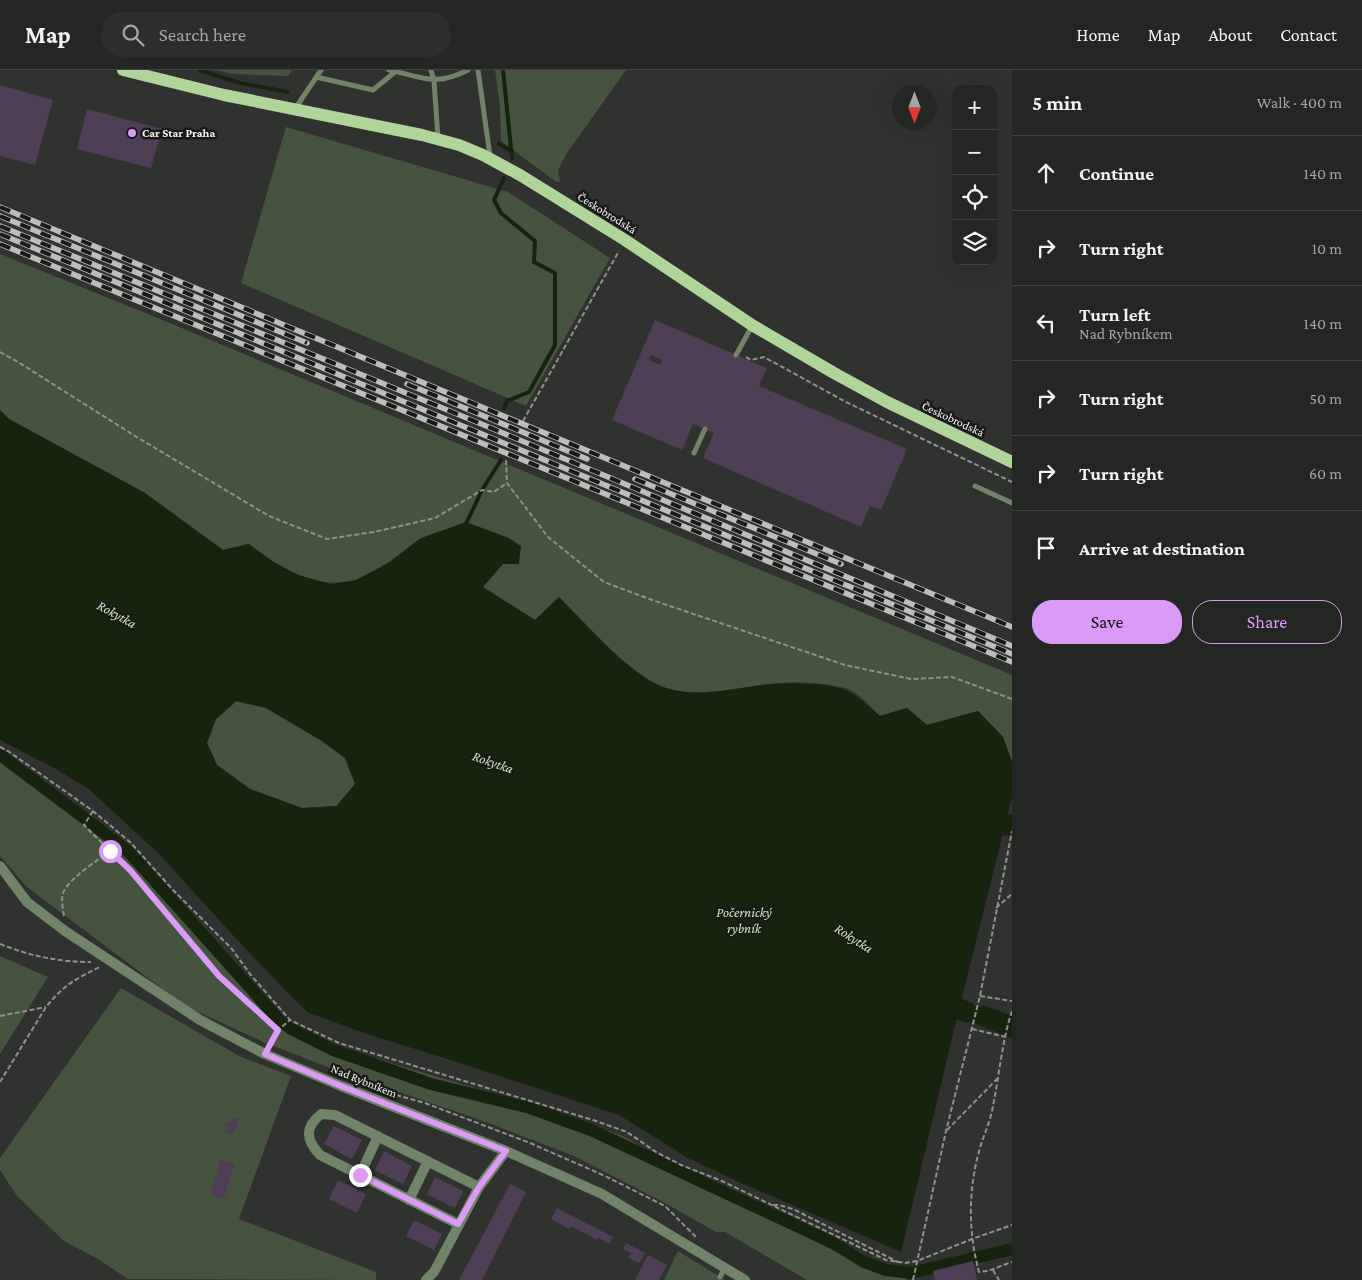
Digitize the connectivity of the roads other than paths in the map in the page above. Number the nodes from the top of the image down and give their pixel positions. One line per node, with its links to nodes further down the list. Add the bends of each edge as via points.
1 (123, 70): 9 (main road, Českobrodská)
2 (136, 70): 9 (main road, Českobrodská)
3 (321, 70): 10 (lane)
4 (389, 70): 8 (lane)
5 (431, 70): 11 (lane)
6 (468, 70): 11 (lane, via 453,78)
7 (478, 70): 14 (lane)
8 (396, 72): 10 (lane, via 374,90); 11 (lane)
9 (152, 76): 12 (main road, Českobrodská, via 224,95)
10 (316, 78): 12 (lane)
11 (434, 81): 13 (lane)
12 (295, 108): 13 (main road, Českobrodská)
13 (438, 139): 14 (main road, Českobrodská)
14 (490, 159): 15 (main road, Českobrodská, via 625,240)
15 (752, 325): 16 (lane); 19 (main road, Českobrodská, via 887,402)
16 (737, 353)
17 (705, 429): 18 (lane)
18 (694, 454)
19 (1012, 462)
20 (974, 486): 21 (lane)
21 (1012, 503)
22 (0, 866): 24 (street, Nad Rybníkem, via 27,902 65,931 200,1020 265,1054)
23 (378, 1136): 25 (street); 26 (street); 26 (street, via 335,1116 321,1114 312,1122 311,1145 320,1155)
24 (506, 1151): 27 (street); 31 (street, Nad Rybníkem, via 602,1194 723,1272)
25 (428, 1161): 27 (street); 28 (street)
26 (360, 1175): 28 (street)
27 (479, 1187): 29 (street)
28 (409, 1200): 29 (street)
29 (458, 1224): 30 (street, via 434,1272)
30 (426, 1280)
31 (745, 1280)

